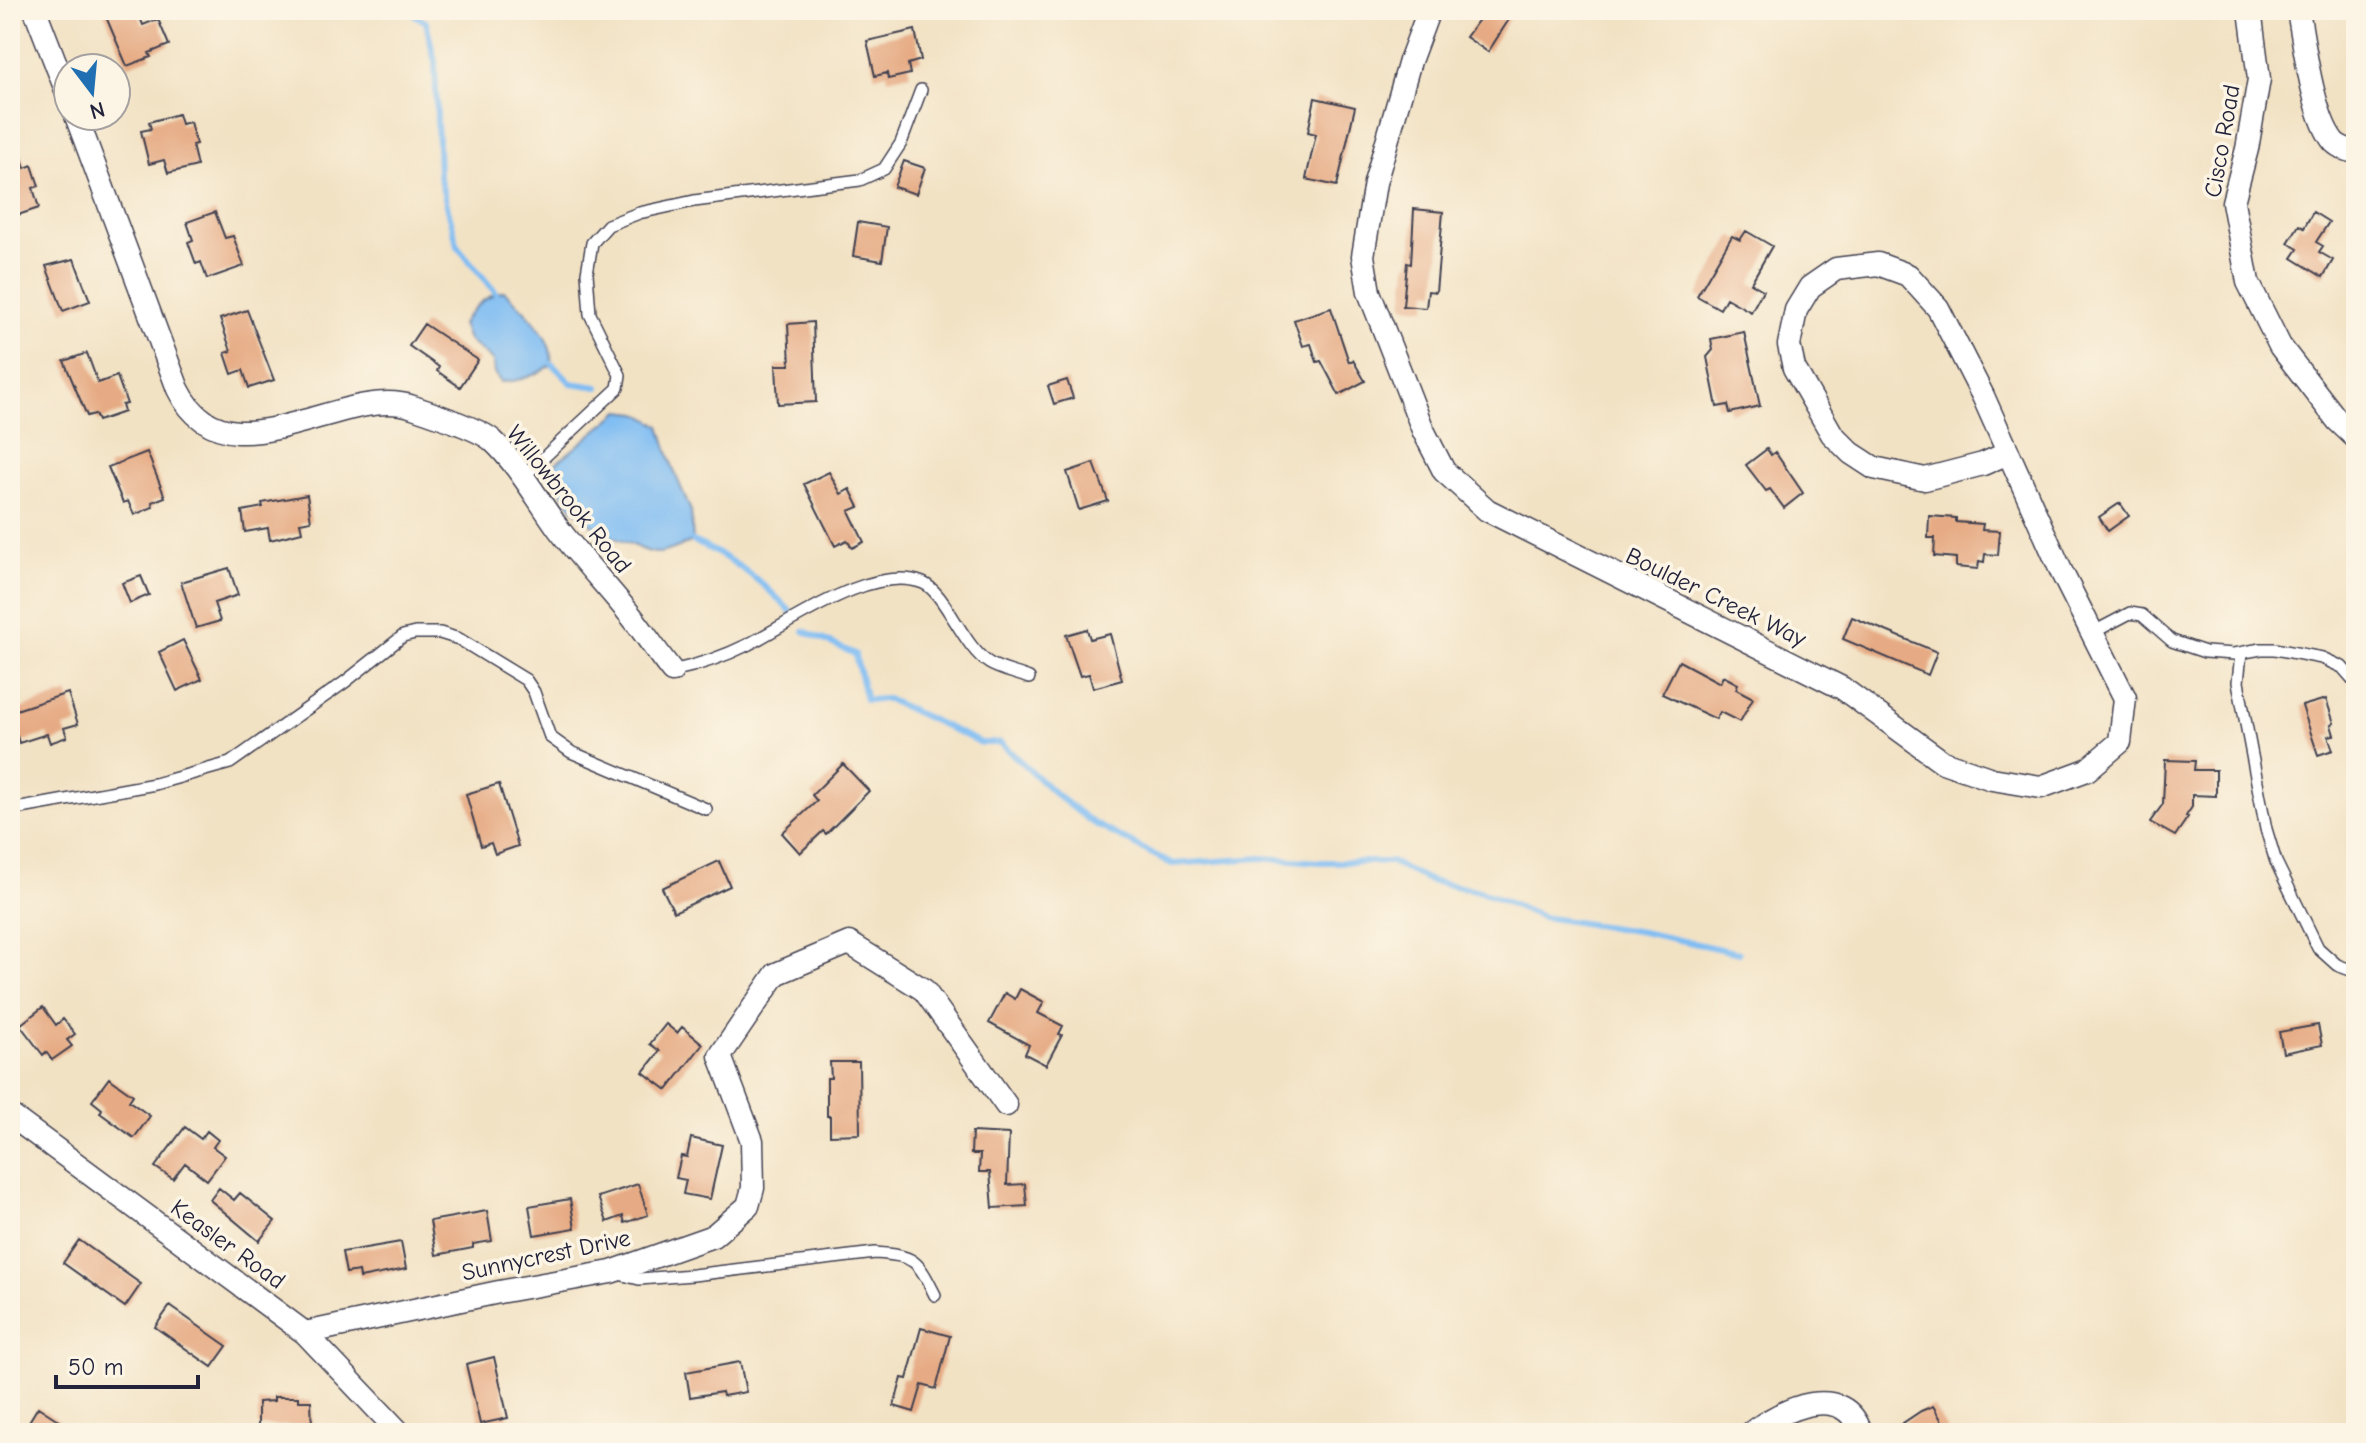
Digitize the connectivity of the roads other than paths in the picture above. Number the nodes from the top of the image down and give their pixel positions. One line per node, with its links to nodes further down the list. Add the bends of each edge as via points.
1 (35, 10): 5 (street)
2 (1429, 10): 12 (street, Boulder Creek Way, via 1375,183 1363,256 1369,292 1444,471 1487,510 1842,688 1943,762 1992,779 2041,787 2087,770 2120,742 2125,698)
3 (2250, 10): 9 (street, Cisco Road, via 2259,79 2233,202 2248,282 2280,346)
4 (2298, 10): 8 (street, via 2317,104 2335,143)
5 (52, 54)
6 (921, 90): 11 (lane, via 901,143 884,169 860,180 694,201 608,225 592,243 587,273 590,314 620,375 618,388)
7 (82, 132): 11 (street, Willowbrook Road, via 178,389 196,414 215,427 241,433 374,406 410,406 486,436)
8 (2356, 152)
9 (2356, 438)
10 (2008, 453): 10 (street, Boulder Creek Way, via 1938,308 1908,275 1878,264 1836,269 1810,287 1796,310 1789,345 1794,368 1832,434 1851,453 1874,468 1925,479); 12 (street, Boulder Creek Way)
11 (522, 478): 14 (street, Willowbrook Road)
12 (2092, 633): 13 (lane, via 2130,613 2142,615 2172,641 2205,652)
13 (2241, 653): 16 (lane, via 2275,649 2322,658 2342,667); 19 (lane, via 2238,682 2276,862 2318,948 2337,965)
14 (672, 671): 15 (lane, via 705,664 854,587 900,580 923,583 934,591 988,663)
15 (1029, 678)
16 (2356, 683)
17 (706, 809): 18 (lane, via 571,752 550,737 526,680 459,639 415,633 403,636 230,763 155,784)
18 (10, 810)
19 (2356, 972)
20 (1006, 1105): 22 (street, Sunnycrest Drive, via 924,990 849,943 776,974 720,1056 752,1141 748,1206 713,1236)
21 (10, 1115): 24 (street, Keasler Road)
22 (611, 1272): 23 (lane, via 639,1279 875,1253 903,1255 920,1267); 24 (street, Sunnycrest Drive)
23 (935, 1295)
24 (305, 1333): 25 (street, Keasler Road)
25 (400, 1433)
26 (1751, 1433): 27 (street, via 1789,1411 1822,1402 1850,1413)
27 (1861, 1433)

